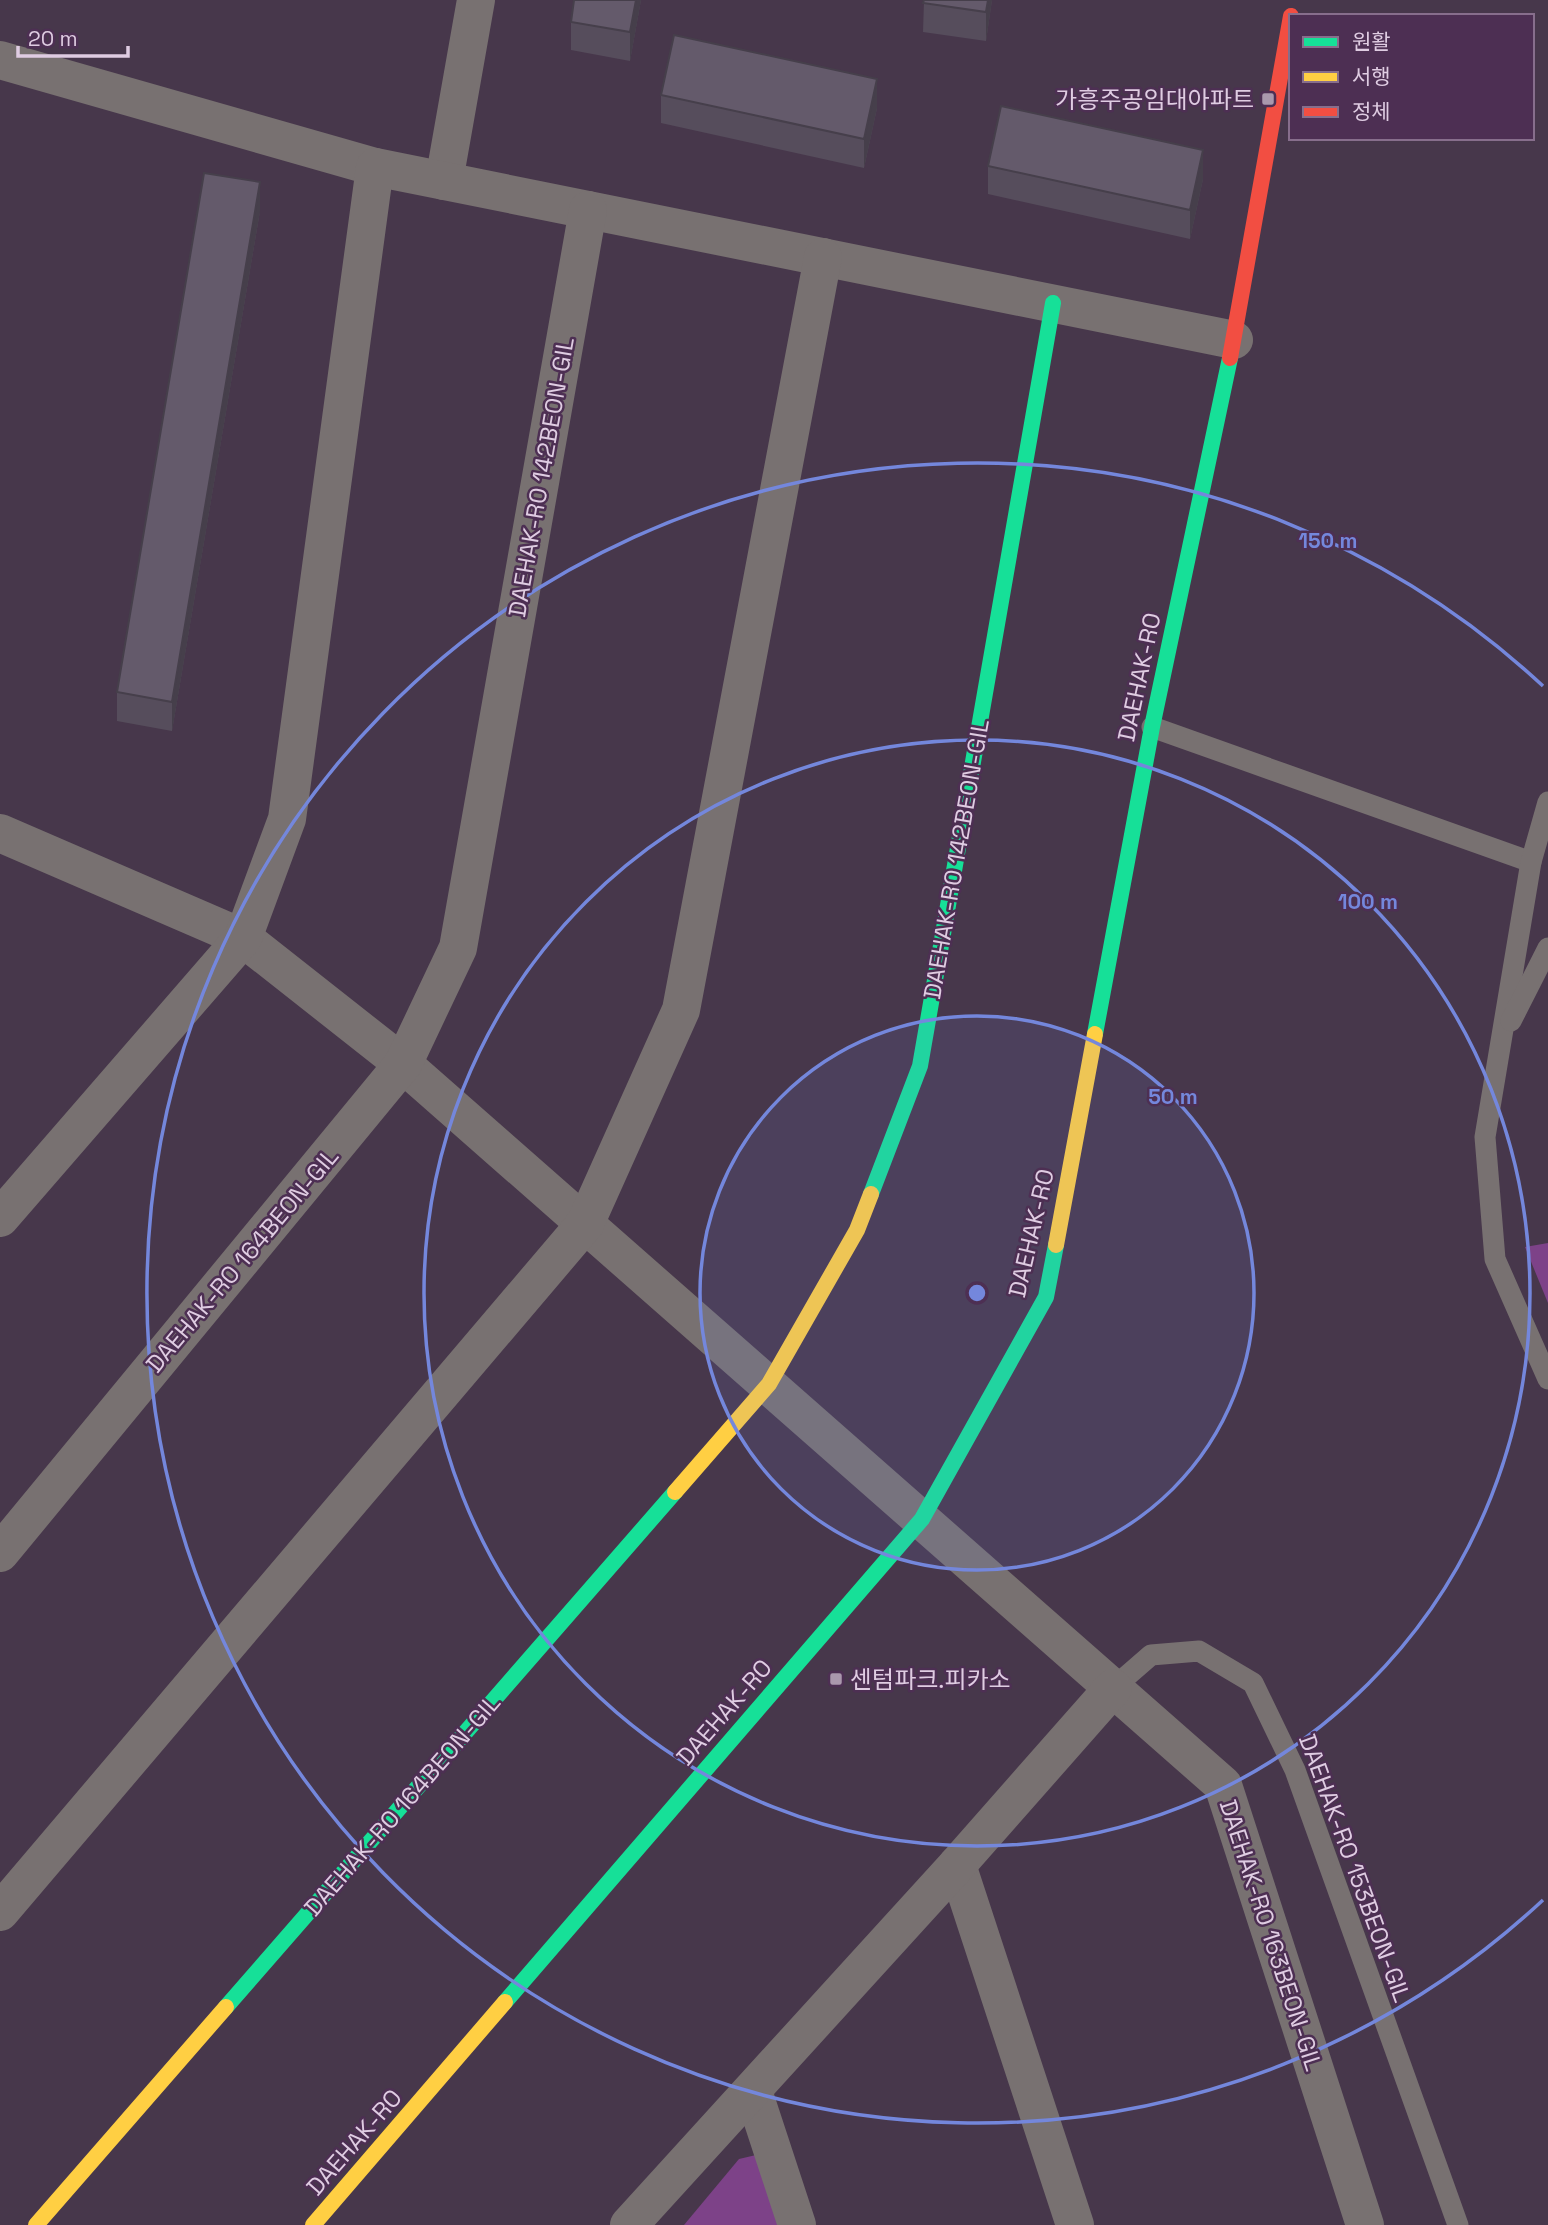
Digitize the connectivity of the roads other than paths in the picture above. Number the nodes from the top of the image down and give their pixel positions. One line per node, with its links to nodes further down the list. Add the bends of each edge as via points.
1 (476, 0): 5 (street)
2 (1289, 27): 9 (main road, DAEHAK-RO)
3 (0, 60): 4 (street)
4 (374, 167): 5 (street); 14 (street, via 287,819)
5 (444, 181): 6 (street)
6 (588, 210): 7 (street); 17 (street, DAEHAK-RO 142BEON-GIL, via 458,948)
7 (823, 257): 8 (street); 19 (street, via 681,1010)
8 (1054, 303): 9 (street); 21 (main road, DAEHAK-RO 142BEON-GIL, via 920,1066 857,1230)
9 (1234, 340): 10 (main road, DAEHAK-RO)
10 (1152, 727): 13 (lane); 22 (main road, DAEHAK-RO, via 1046,1297)
11 (1548, 802): 13 (lane)
12 (0, 833): 14 (street)
13 (1531, 862): 16 (lane)
14 (243, 938): 17 (street); 18 (street)
15 (1548, 948): 16 (lane)
16 (1502, 1040): 20 (lane, via 1485,1137 1495,1259)
17 (403, 1064): 19 (street); 23 (street, DAEHAK-RO 164BEON-GIL)
18 (0, 1218)
19 (585, 1224): 21 (street); 26 (street)
20 (1548, 1379)
21 (769, 1384): 22 (street); 28 (main road, DAEHAK-RO 164BEON-GIL)
22 (922, 1518): 24 (street, DAEHAK-RO 163BEON-GIL); 29 (main road, DAEHAK-RO)
23 (0, 1553)
24 (1113, 1688): 25 (street); 33 (street, DAEHAK-RO 163BEON-GIL, via 1223,1785); 34 (lane, DAEHAK-RO 153BEON-GIL, via 1152,1655 1199,1651 1253,1683 1295,1770)
25 (957, 1865): 27 (street); 32 (street)
26 (0, 1912)
27 (753, 2091): 30 (street); 31 (street)
28 (36, 2225)
29 (313, 2225)
30 (629, 2225)
31 (797, 2225)
32 (1075, 2225)
33 (1365, 2225)
34 (1458, 2225)

